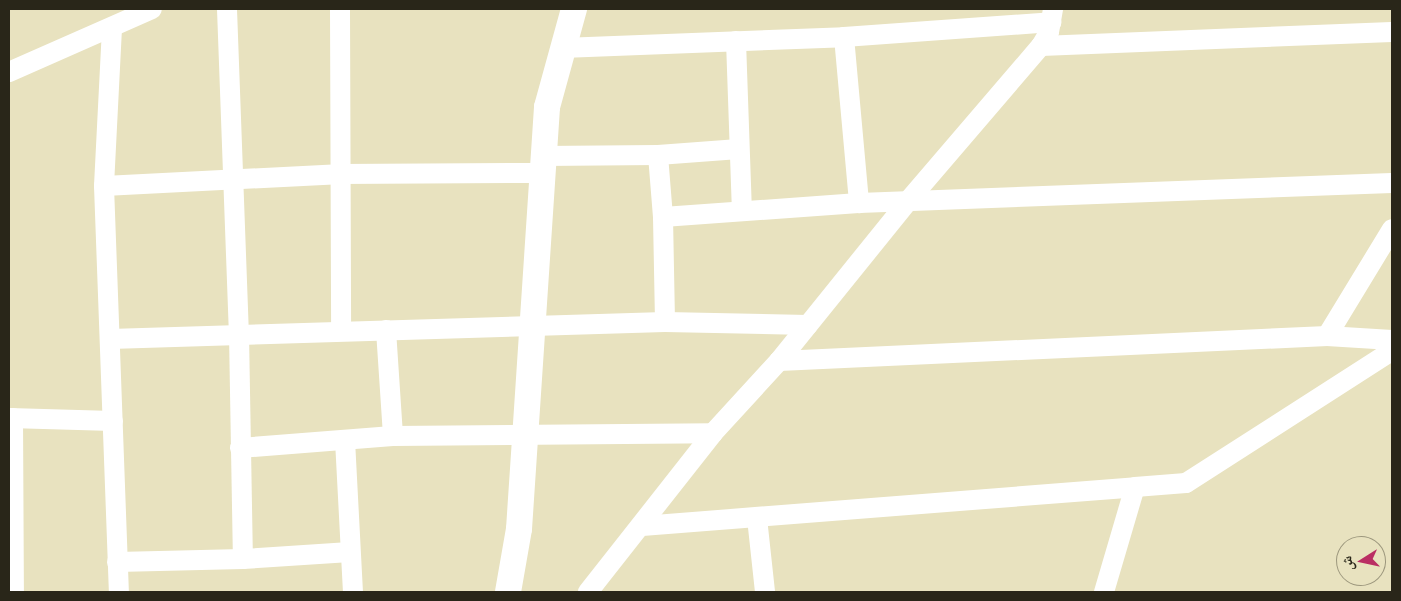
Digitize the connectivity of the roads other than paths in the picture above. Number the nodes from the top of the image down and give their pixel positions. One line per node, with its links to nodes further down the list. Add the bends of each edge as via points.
1 (152, 9): 6 (street)
2 (227, 9): 17 (street)
3 (340, 9): 16 (street)
4 (574, 9): 11 (street)
5 (1052, 15): 8 (street); 10 (street)
6 (112, 28): 12 (street); 19 (street)
7 (1392, 32): 10 (street)
8 (844, 37): 9 (street); 21 (street)
9 (736, 41): 11 (street); 13 (street)
10 (1040, 46): 20 (street)
11 (562, 48): 15 (street, via 547,106)
12 (9, 72)
13 (739, 149): 14 (street); 22 (street)
14 (658, 155): 15 (street); 23 (street)
15 (543, 165): 16 (street); 26 (street)
16 (338, 174): 17 (street); 28 (street)
17 (233, 179): 19 (street); 30 (street)
18 (1392, 183): 20 (street)
19 (104, 186): 32 (street)
20 (908, 201): 21 (street); 27 (street)
21 (859, 203): 22 (street)
22 (742, 211): 23 (street)
23 (663, 217): 25 (street)
24 (1392, 229): 31 (street)
25 (666, 322): 26 (street); 27 (street)
26 (532, 325): 29 (street); 39 (street)
27 (808, 325): 35 (street)
28 (341, 330): 29 (street); 30 (street)
29 (386, 330): 40 (street)
30 (239, 334): 32 (street); 42 (street)
31 (1327, 336): 33 (street); 35 (street)
32 (110, 339): 37 (street)
33 (1392, 340)
34 (1392, 351): 43 (street, via 1186,484)
35 (779, 361): 38 (street)
36 (11, 418): 37 (street); 49 (street)
37 (112, 421): 48 (street)
38 (713, 433): 39 (street); 45 (street)
39 (525, 434): 40 (street); 52 (street, via 519,529)
40 (394, 436): 41 (street)
41 (345, 440): 42 (street); 46 (street)
42 (240, 448): 47 (street)
43 (1135, 487): 44 (street); 55 (street)
44 (758, 518): 45 (street); 54 (street)
45 (642, 526): 53 (street)
46 (350, 552): 47 (street); 51 (street)
47 (243, 560): 48 (street)
48 (117, 562): 50 (street)
49 (14, 592)
50 (119, 592)
51 (353, 592)
52 (508, 592)
53 (588, 592)
54 (765, 592)
55 (1104, 592)

